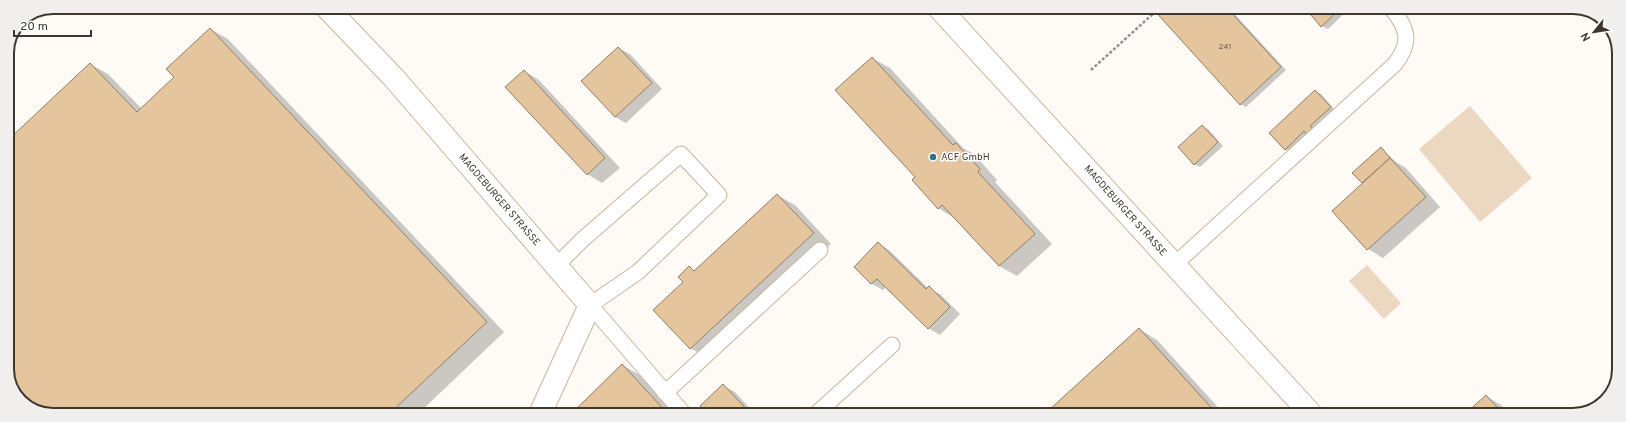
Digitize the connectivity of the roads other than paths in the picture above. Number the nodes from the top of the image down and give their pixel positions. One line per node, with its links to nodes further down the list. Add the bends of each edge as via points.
1 (333, 14): 6 (street, MAGDEBURGER STRASSE, via 394,78)
2 (944, 14): 5 (street, MAGDEBURGER STRASSE)
3 (1396, 14): 5 (lane, via 1403,23 1406,45 1395,64)
4 (820, 250): 9 (lane)
5 (1174, 265): 13 (street, MAGDEBURGER STRASSE)
6 (556, 266): 7 (street, MAGDEBURGER STRASSE); 7 (lane, via 680,154 719,196 638,272)
7 (590, 305): 9 (lane); 10 (street)
8 (892, 345): 12 (lane)
9 (665, 393): 11 (lane)
10 (543, 408)
11 (679, 408)
12 (823, 408)
13 (1306, 408)

